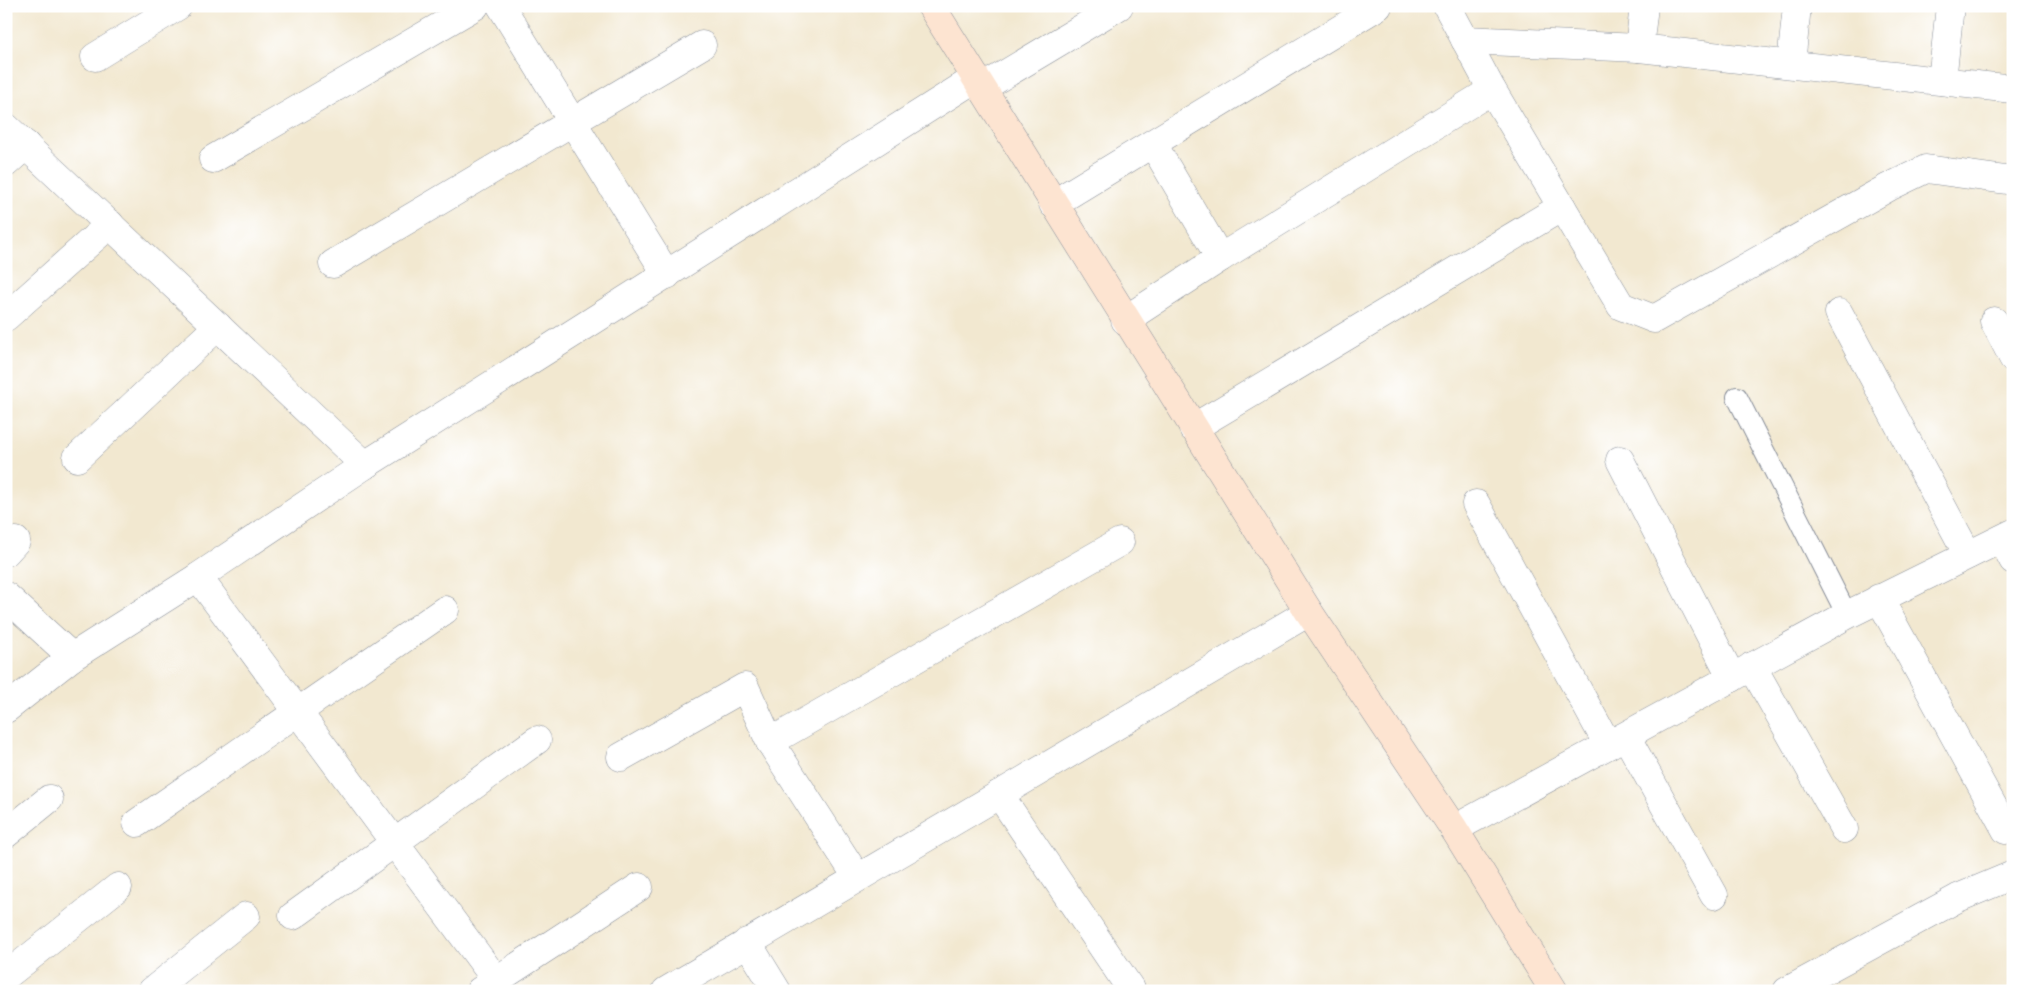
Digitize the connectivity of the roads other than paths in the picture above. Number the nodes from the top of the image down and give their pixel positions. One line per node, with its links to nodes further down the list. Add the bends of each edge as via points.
1 (178, 6): 14 (street)
2 (475, 6): 23 (street)
3 (501, 6): 20 (street)
4 (931, 6): 17 (street)
5 (1119, 6): 17 (street)
6 (1378, 6): 22 (street)
7 (1447, 6): 11 (street)
8 (1644, 6): 13 (street)
9 (1797, 6): 15 (street)
10 (1950, 6): 16 (street)
11 (1466, 40): 13 (street); 19 (street)
12 (702, 45): 20 (street)
13 (1639, 48): 15 (street)
14 (95, 57)
15 (1790, 64): 16 (street)
16 (1942, 81): 18 (street)
17 (979, 83): 26 (street); 31 (street)
18 (2013, 89)
19 (1492, 90): 27 (street); 29 (street)
20 (573, 123): 30 (street); 31 (street)
21 (16, 136): 24 (street); 28 (street)
22 (1153, 144): 26 (street); 29 (street)
23 (213, 159)
24 (6, 164)
25 (2013, 181): 27 (street, via 1926,169 1654,319 1621,306)
26 (1053, 204): 34 (street)
27 (1562, 207): 39 (street)
28 (110, 224): 33 (street); 36 (street)
29 (1220, 258): 34 (street)
30 (333, 264)
31 (668, 275): 42 (street)
32 (1838, 313): 46 (street)
33 (6, 316)
34 (1125, 320): 39 (street)
35 (1994, 321): 37 (street)
36 (218, 326): 40 (street); 42 (street)
37 (2013, 358)
38 (1737, 397): 52 (lane)
39 (1193, 428): 51 (street)
40 (77, 458)
41 (1620, 460): 54 (street)
42 (365, 465): 47 (street)
43 (1476, 504): 58 (street)
44 (1120, 542): 59 (street)
45 (2009, 544): 46 (street)
46 (1968, 555): 49 (street)
47 (198, 577): 53 (street); 56 (street)
48 (6, 596): 53 (street)
49 (1880, 598): 52 (street); 66 (street)
50 (444, 610): 56 (street)
51 (1309, 612): 61 (street); 64 (street)
52 (1847, 615): 54 (street)
53 (72, 657): 55 (street)
54 (1742, 672): 58 (street); 65 (street)
55 (6, 709)
56 (298, 710): 63 (street); 68 (street)
57 (537, 740): 68 (street)
58 (1617, 740): 64 (street); 73 (street)
59 (770, 742): 60 (street, via 745,688); 70 (street)
60 (621, 757)
61 (999, 794): 70 (street); 82 (street)
62 (49, 799): 67 (street)
63 (136, 823)
64 (1454, 829): 83 (street)
65 (1844, 829)
66 (2006, 830)
67 (6, 834)
68 (395, 843): 75 (street); 78 (street)
69 (2013, 875): 84 (street, via 1958,898)
70 (857, 878): 76 (street)
71 (639, 886): 78 (street)
72 (118, 887): 77 (street)
73 (1714, 895)
74 (246, 916): 79 (street)
75 (293, 916)
76 (747, 942): 80 (street); 81 (street)
77 (6, 976)
78 (488, 985)
79 (152, 991)
80 (666, 991)
81 (777, 991)
82 (1132, 991)
83 (1554, 991)
84 (1787, 991)

